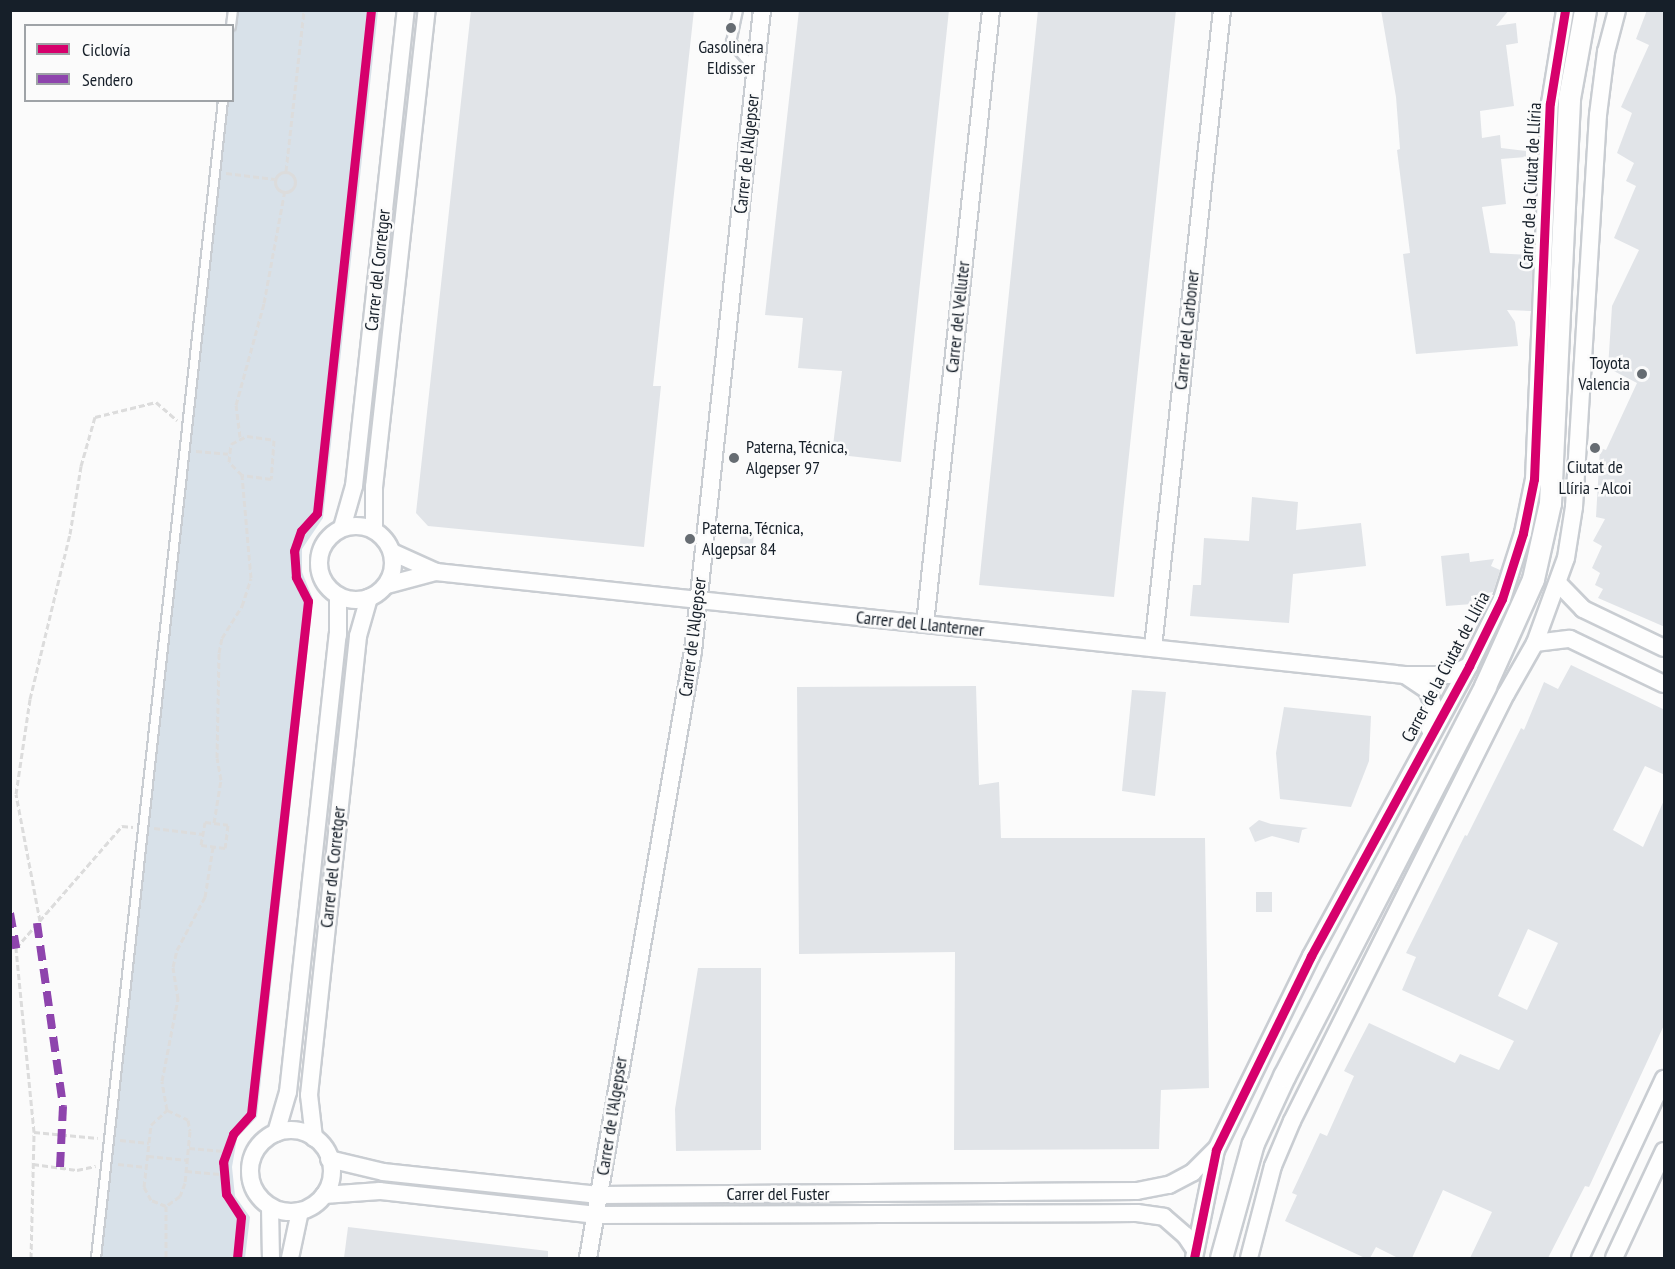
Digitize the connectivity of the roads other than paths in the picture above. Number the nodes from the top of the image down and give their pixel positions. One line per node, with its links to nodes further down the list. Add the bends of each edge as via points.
1 (406, 10): 14 (street, Carrer del Corretger, via 354,486)
2 (427, 10): 15 (street, Carrer del Corretger, via 376,476)
3 (738, 10): 12 (lane, via 731,42)
4 (762, 10): 12 (street, Carrer de l'Algepser)
5 (991, 10): 23 (street, Carrer del Velluter)
6 (1222, 10): 25 (street, Carrer del Carboner)
7 (1565, 10): 27 (street, Carrer de la Ciutat de Llíria, via 1550,103 1534,479 1523,533 1502,599)
8 (1585, 10): 11 (street, Carrer de la Ciutat de Llíria)
9 (1594, 10): 11 (street, Carrer de la Ciutat de Llíria)
10 (1617, 10): 18 (street, via 1606,52 1598,115 1574,507)
11 (1574, 63): 48 (street, Carrer de la Ciutat de Llíria, via 1550,503 1536,569 1515,624 1271,1104 1236,1195)
12 (756, 70): 22 (street, Carrer de l'Algepser)
13 (223, 102): 44 (lane)
14 (342, 528): 15 (street); 20 (street, via 324,543 319,566 322,578)
15 (374, 529): 16 (street)
16 (392, 552): 17 (street, Carrer del Llanterner); 19 (street, via 392,575)
17 (436, 572): 19 (street, Carrer del Llanterner); 22 (street, Carrer del Llanterner)
18 (1559, 584): 24 (street); 26 (street, via 1583,609)
19 (387, 585): 21 (street)
20 (338, 596): 21 (street); 32 (street, Carrer del Corretger, via 338,634 288,1092)
21 (369, 598): 33 (street, Carrer del Corretger, via 358,636 309,1095)
22 (698, 600): 23 (street, Carrer del Llanterner); 38 (street, Carrer de l'Algepser, via 693,651)
23 (925, 624): 25 (street, Carrer del Llanterner)
24 (1535, 643): 29 (street, via 1570,639); 43 (street, via 1292,1121 1273,1166)
25 (1153, 648): 28 (street, Carrer del Llanterner)
26 (1665, 648)
27 (1469, 666): 28 (street, Carrer del Llanterner, via 1449,675); 30 (street, Carrer de la Ciutat de Llíria)
28 (1405, 675): 30 (street, via 1427,690 1435,709)
29 (1665, 684)
30 (1428, 737): 34 (street, Carrer de la Ciutat de Llíria, via 1311,956)
31 (1665, 1079): 49 (street)
32 (276, 1133): 33 (street, via 289,1130); 39 (street, via 254,1153 250,1175 260,1198)
33 (314, 1138): 36 (street)
34 (1216, 1150): 38 (street, Carrer del Fuster, via 1193,1172 1169,1185 1137,1191); 42 (street, Carrer de la Ciutat de Llíria)
35 (1665, 1151): 50 (street)
36 (330, 1159): 37 (street, via 331,1177); 38 (street, Carrer del Fuster, via 383,1172)
37 (324, 1195): 40 (street); 41 (street, Carrer del Fuster, via 380,1191)
38 (599, 1196): 41 (street, Carrer de l'Algepser)
39 (270, 1207): 40 (street); 45 (street)
40 (300, 1211): 46 (street)
41 (596, 1215): 42 (street, Carrer del Fuster, via 1137,1213 1164,1217 1185,1235); 47 (street, Carrer de l'Algepser)
42 (1195, 1254)
43 (1251, 1257)
44 (96, 1258)
45 (271, 1258)
46 (290, 1258)
47 (588, 1258)
48 (1221, 1258)
49 (1580, 1258)
50 (1614, 1258)

